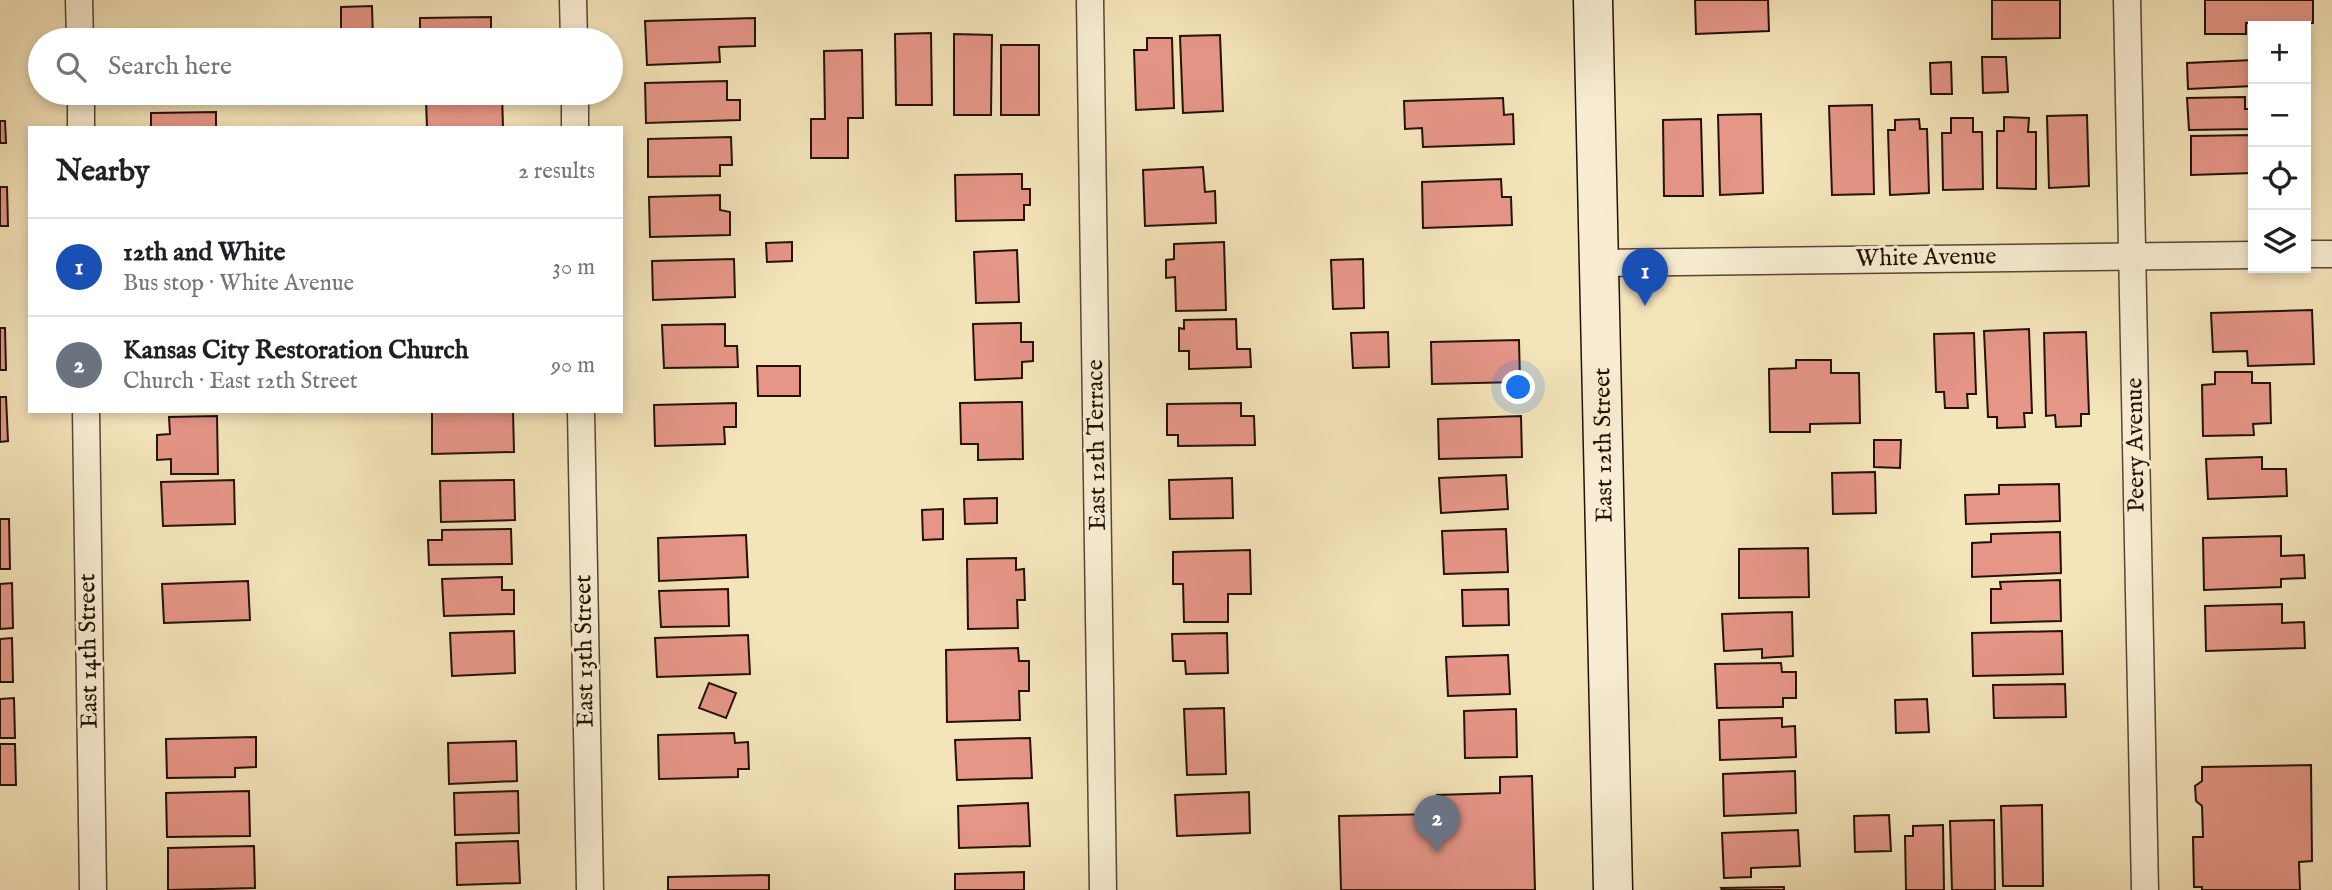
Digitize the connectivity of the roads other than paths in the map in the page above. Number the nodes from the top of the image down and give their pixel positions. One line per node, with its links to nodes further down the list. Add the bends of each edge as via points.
1 (79, 0): 6 (street)
2 (573, 0): 7 (street)
3 (1090, 0): 21 (street, East 12th Terrace)
4 (1593, 0): 16 (street, East 12th Street)
5 (2127, 0): 14 (street, Peery Avenue)
6 (80, 28)
7 (574, 28)
8 (81, 105): 10 (street)
9 (575, 105): 11 (street)
10 (81, 126)
11 (575, 126)
12 (2311, 254): 13 (street)
13 (2332, 254)
14 (2132, 255): 15 (street, White Avenue); 16 (street, White Avenue); 23 (street, Peery Avenue)
15 (2248, 255)
16 (1599, 263): 22 (street, East 12th Street)
17 (86, 413): 19 (street, East 14th Street)
18 (581, 413): 20 (street, East 13th Street)
19 (93, 890)
20 (590, 890)
21 (1103, 890)
22 (1613, 890)
23 (2145, 890)

